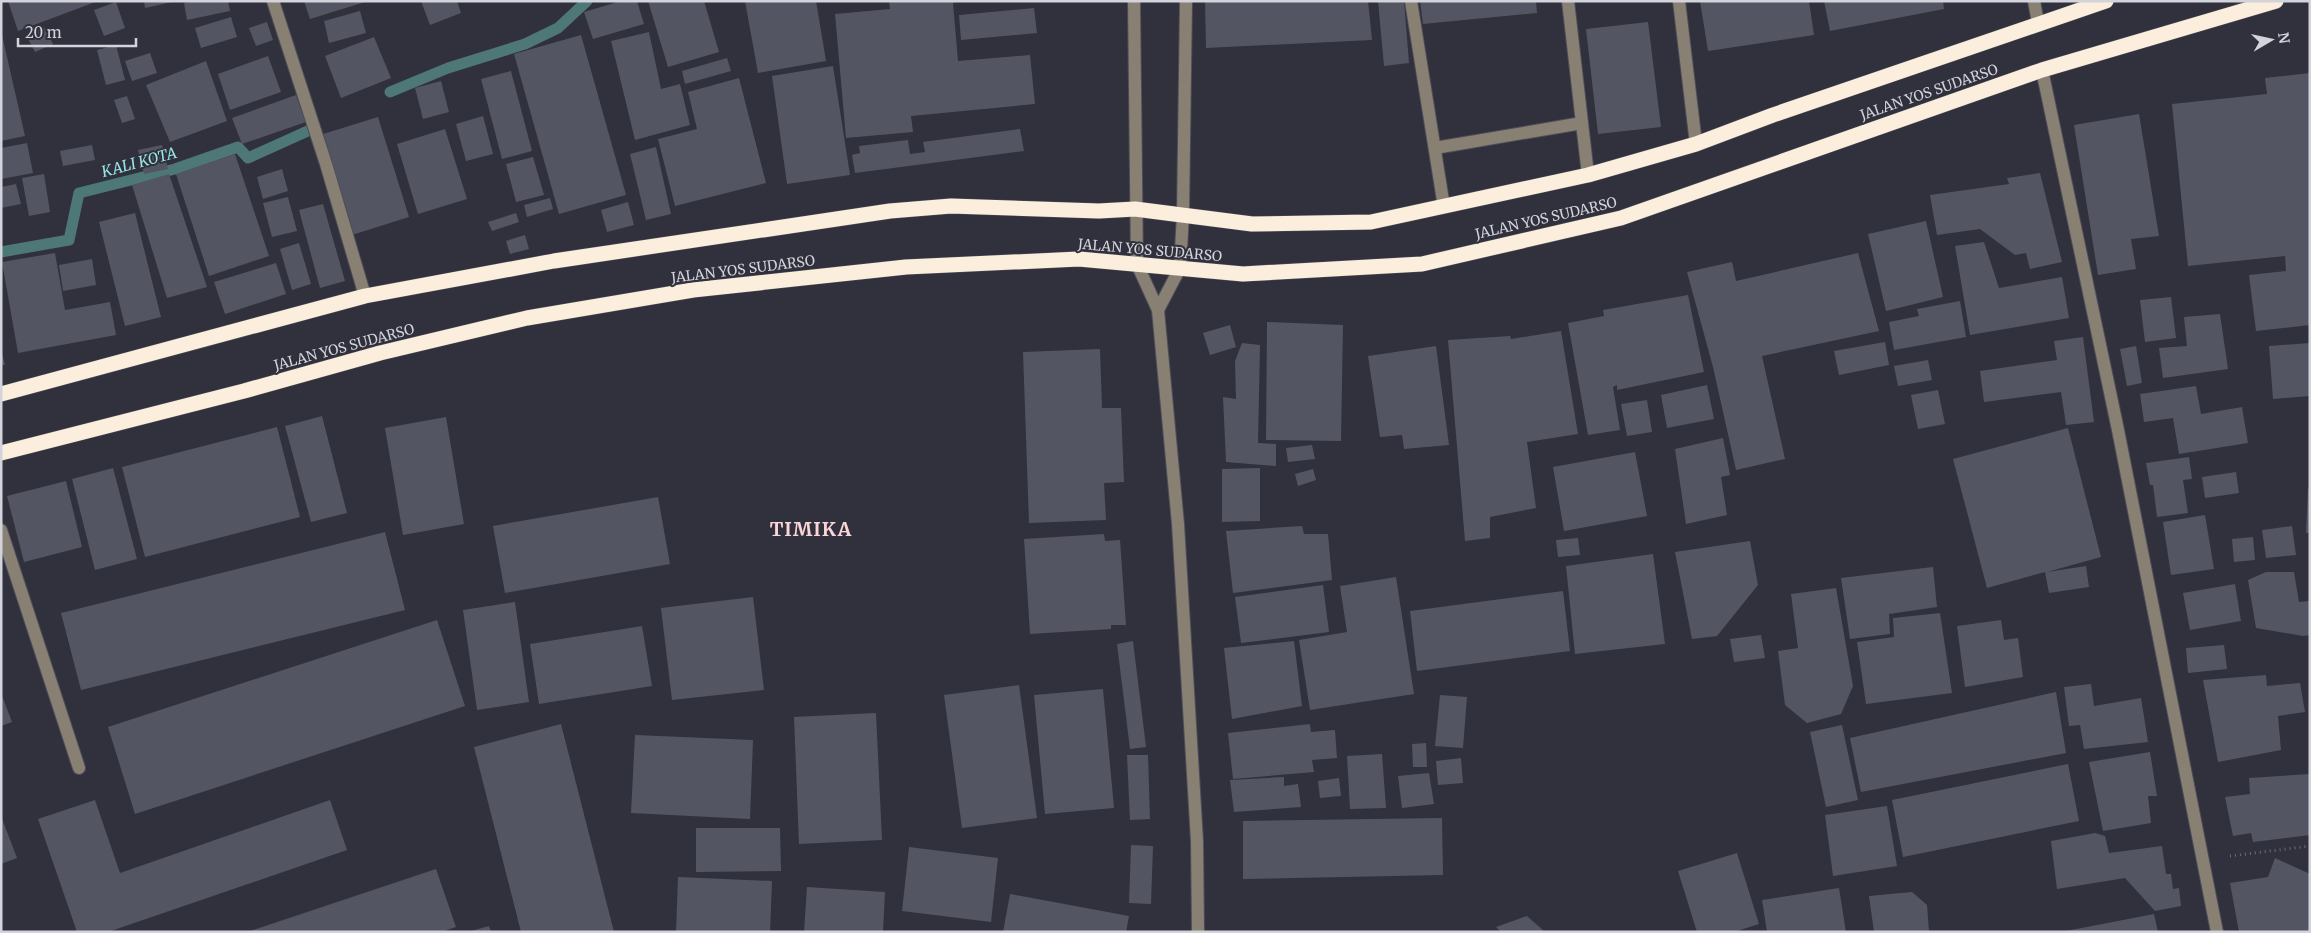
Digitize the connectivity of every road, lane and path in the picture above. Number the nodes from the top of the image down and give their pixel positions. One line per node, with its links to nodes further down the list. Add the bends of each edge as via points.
1 (273, 1): 21 (street)
2 (1134, 1): 17 (street)
3 (1186, 1): 18 (street)
4 (1411, 1): 14 (street)
5 (1568, 1): 12 (street)
6 (1679, 1): 13 (street)
7 (2034, 1): 10 (street)
8 (2106, 1): 10 (highway)
9 (2276, 1): 11 (highway, JALAN YOS SUDARSO)
10 (2038, 23): 13 (highway)
11 (2042, 70): 20 (highway, JALAN YOS SUDARSO, via 1621,218 1422,264 1243,274); 28 (street)
12 (1582, 124): 14 (street); 15 (street)
13 (1696, 144): 15 (highway)
14 (1435, 148): 16 (street)
15 (1588, 175): 16 (highway)
16 (1444, 206): 18 (highway, via 1371,222 1252,224)
17 (1135, 209): 18 (highway); 19 (street); 21 (highway, via 951,206 890,211 554,261)
18 (1183, 214): 20 (street)
19 (1137, 264): 20 (highway, JALAN YOS SUDARSO); 22 (street); 24 (highway, JALAN YOS SUDARSO, via 1080,259 906,268 693,290 527,318 380,353)
20 (1180, 268): 22 (street)
21 (365, 296): 23 (highway)
22 (1158, 310): 29 (street, via 1178,524 1197,841)
23 (1, 394)
24 (1, 453)
25 (1, 530): 26 (street)
26 (79, 768)
27 (2310, 846): 28 (path)
28 (2204, 860): 30 (street)
29 (1198, 932)
30 (2217, 932)

